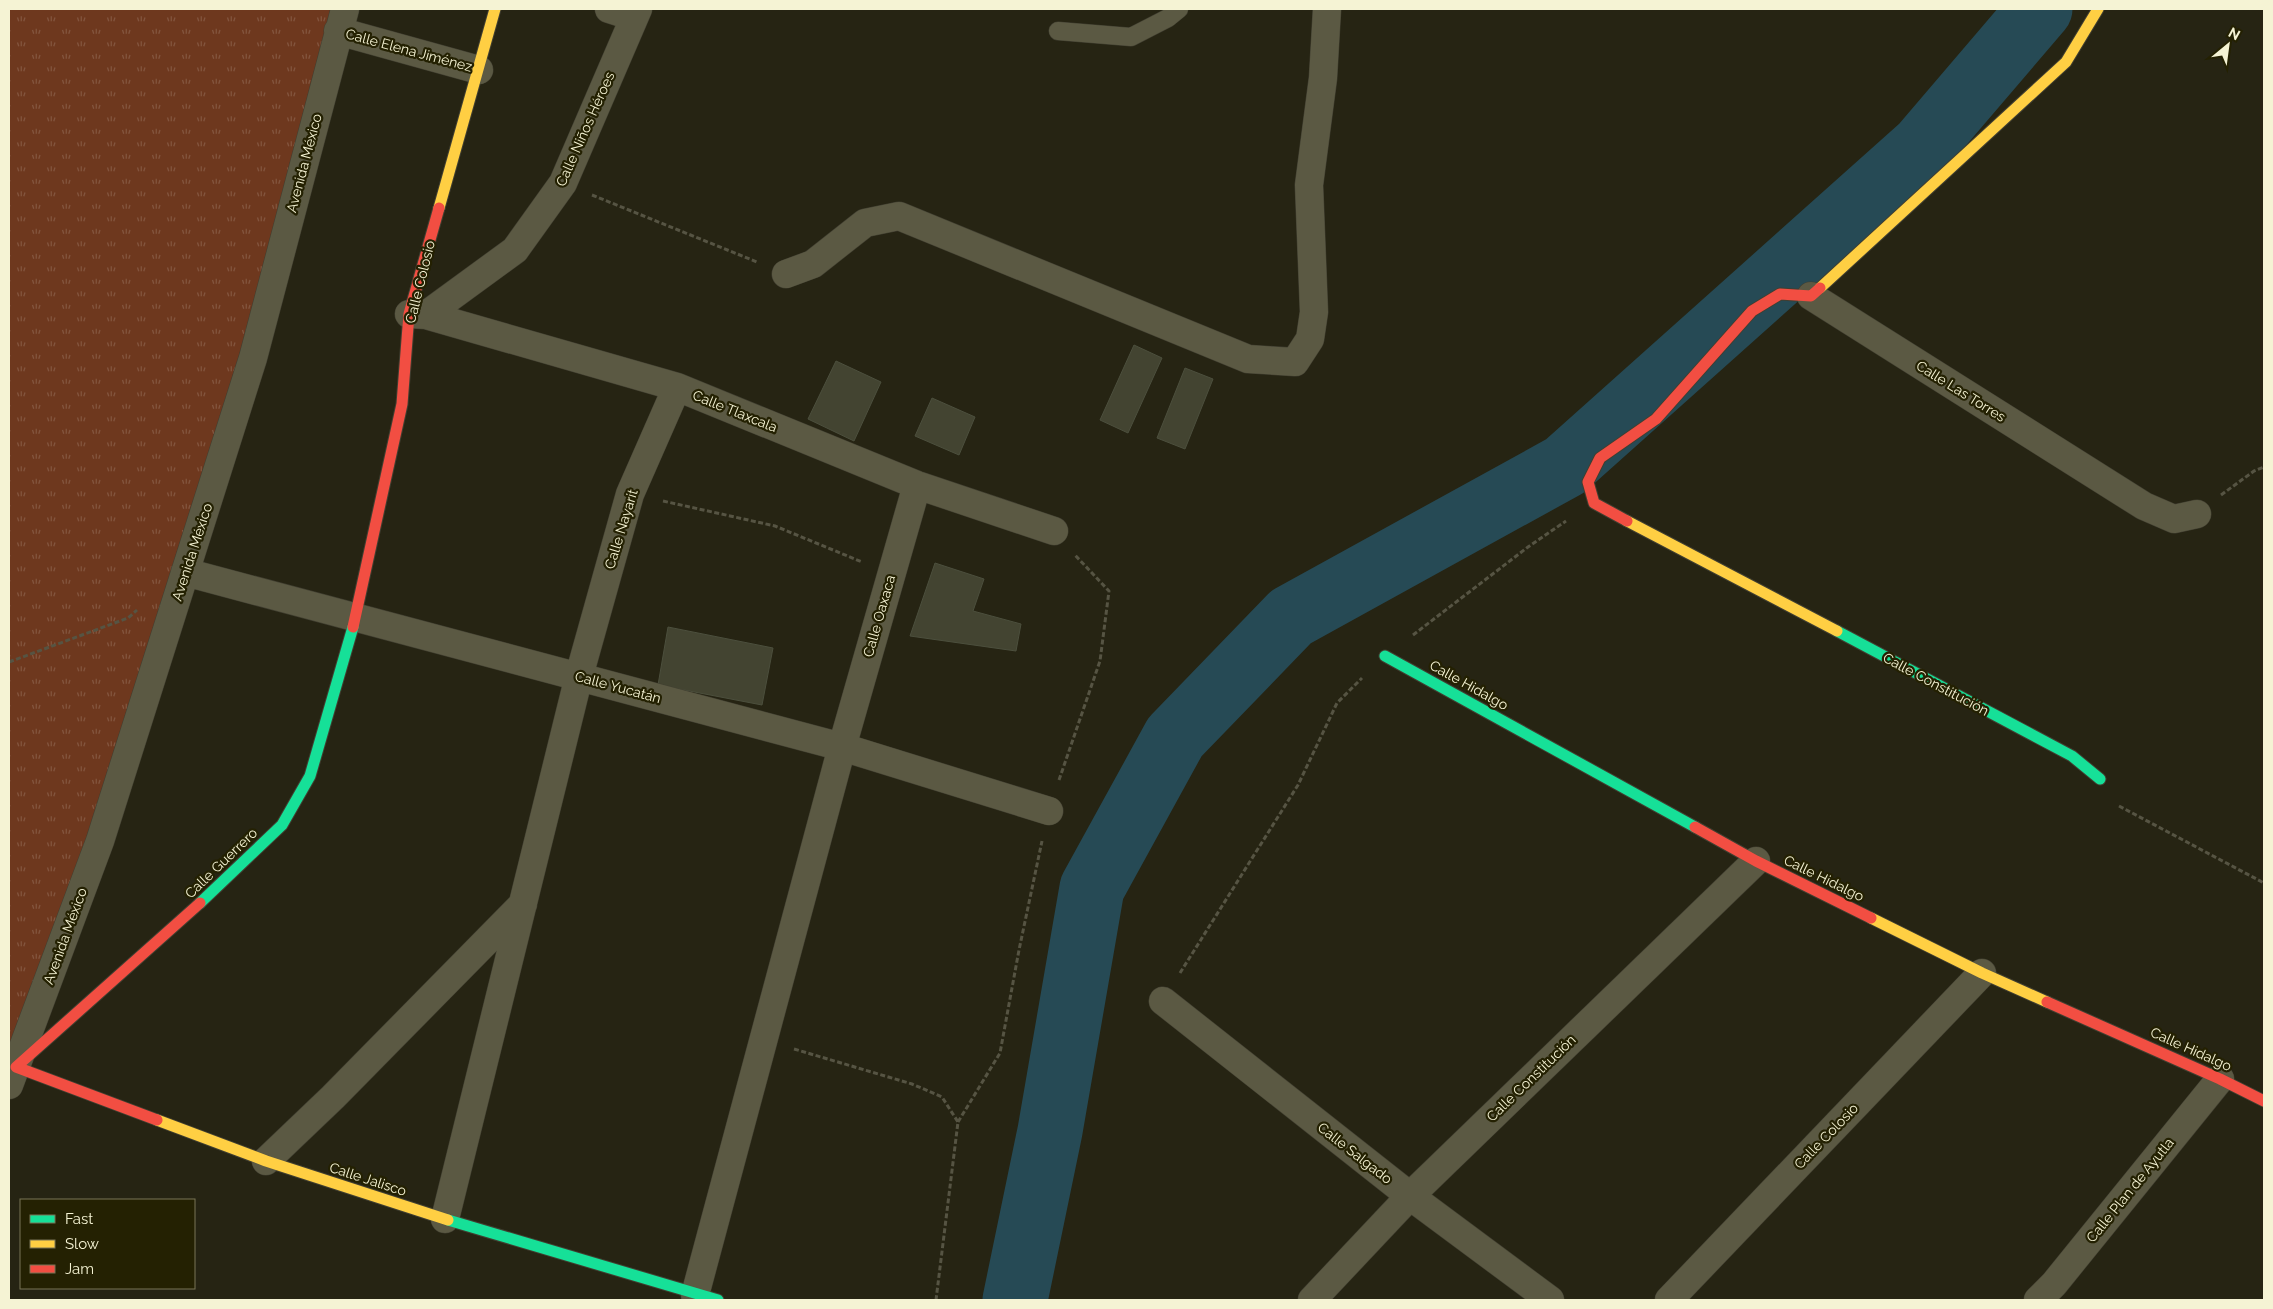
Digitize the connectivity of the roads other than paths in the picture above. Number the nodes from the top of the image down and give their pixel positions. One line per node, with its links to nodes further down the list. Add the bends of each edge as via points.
1 (495, 9): 8 (street, Calle Colosio)
2 (1179, 9): 7 (lane, via 1131,37)
3 (1327, 9): 9 (street, via 1323,78 1309,185 1314,312 1310,339 1295,362 1248,359 899,216 865,223 813,264)
4 (2098, 9): 10 (street, via 2066,62)
5 (627, 11): 11 (street, Calle Niños Héroes, via 563,183 515,250)
6 (341, 20): 8 (street, Calle Elena Jiménez); 16 (street, Avenida México, via 253,358)
7 (1058, 31)
8 (479, 70): 11 (street, Calle Colosio)
9 (786, 274)
10 (1810, 296): 14 (street, Calle Las Torres, via 2144,506 2174,519); 21 (street, Calle Constitución, via 1780,294 1752,310 1656,420 1600,458 1588,482 1594,503 2072,756)
11 (418, 314): 12 (street, Calle Tlaxcala); 17 (street, Calle Colosio, via 402,404)
12 (677, 387): 13 (street, Calle Tlaxcala); 19 (street, Calle Nayarit, via 630,494)
13 (917, 485): 15 (street, Calle Tlaxcala); 20 (street, Calle Oaxaca)
14 (2196, 514)
15 (1054, 532)
16 (185, 572): 17 (street, Calle Yucatán); 27 (street, Avenida México, via 100,841)
17 (355, 619): 19 (street, Calle Yucatán); 27 (street, Calle Guerrero, via 310,776 282,825 205,900)
18 (1385, 656): 23 (street, Calle Hidalgo)
19 (579, 676): 20 (street, Calle Yucatán); 24 (street, Calle Nayarit)
20 (842, 747): 22 (street, Calle Yucatán); 33 (street, Calle Oaxaca, via 765,1040)
21 (2100, 779)
22 (1049, 811)
23 (1756, 862): 25 (street, Calle Hidalgo); 31 (street, Calle Constitución)
24 (525, 902): 30 (street); 32 (street, Calle Nayarit)
25 (1982, 973): 28 (street, Calle Hidalgo); 36 (street, Calle Colosio)
26 (1163, 1001): 31 (street, Calle Salgado)
27 (12, 1076): 30 (street, Calle Jalisco)
28 (2220, 1079): 29 (street, Calle Hidalgo); 37 (street, Calle Plan de Ayutla)
29 (2264, 1101)
30 (266, 1161): 32 (street, Calle Jalisco)
31 (1410, 1196): 34 (street, Calle Constitución); 35 (street, Calle Salgado)
32 (445, 1219): 33 (street, Calle Jalisco)
33 (706, 1297)
34 (1312, 1300)
35 (1550, 1300)
36 (1669, 1300)
37 (2038, 1300)

